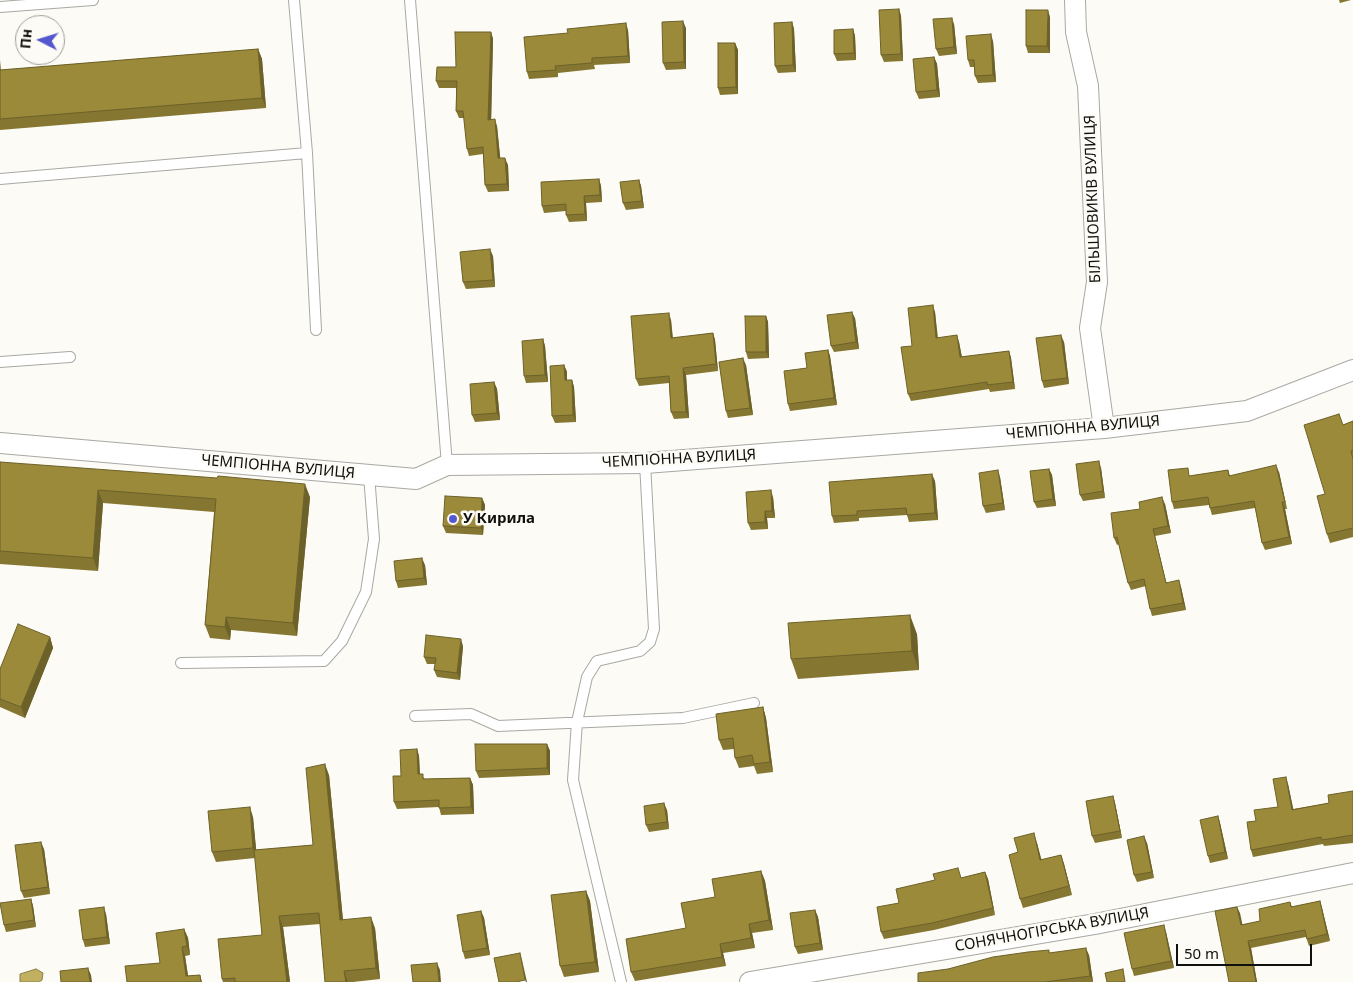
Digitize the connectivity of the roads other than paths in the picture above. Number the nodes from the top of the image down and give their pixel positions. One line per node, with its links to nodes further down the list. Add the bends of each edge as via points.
1 (92, 0): 5 (lane)
2 (294, 0): 6 (lane)
3 (410, 0): 15 (lane)
4 (1075, 0): 12 (street, БІЛЬШОВИКІВ ВУЛИЦЯ, via 1076,32 1088,86 1097,282 1090,328)
5 (0, 7)
6 (306, 154): 7 (lane); 8 (lane)
7 (0, 180)
8 (316, 330)
9 (70, 357): 10 (lane)
10 (0, 362)
11 (1353, 370): 12 (street, ЧЕМПІОННА ВУЛИЦЯ, via 1247,411)
12 (1104, 428): 14 (street, ЧЕМПІОННА ВУЛИЦЯ)
13 (0, 443): 16 (street, ЧЕМПІОННА ВУЛИЦЯ)
14 (644, 463): 15 (street, ЧЕМПІОННА ВУЛИЦЯ); 20 (lane, via 654,629 650,642 640,651 597,661 587,677)
15 (447, 465): 16 (street, ЧЕМПІОННА ВУЛИЦЯ, via 416,479)
16 (370, 474): 17 (lane, via 374,539 366,592 342,642 324,661)
17 (181, 664)
18 (754, 703): 20 (lane, via 683,718)
19 (415, 716): 20 (lane, via 471,714 498,726)
20 (577, 722): 22 (lane, via 573,780)
21 (1353, 872): 23 (street, СОНЯЧНОГІРСЬКА ВУЛИЦЯ, via 1095,924)
22 (622, 982)
23 (750, 982)

